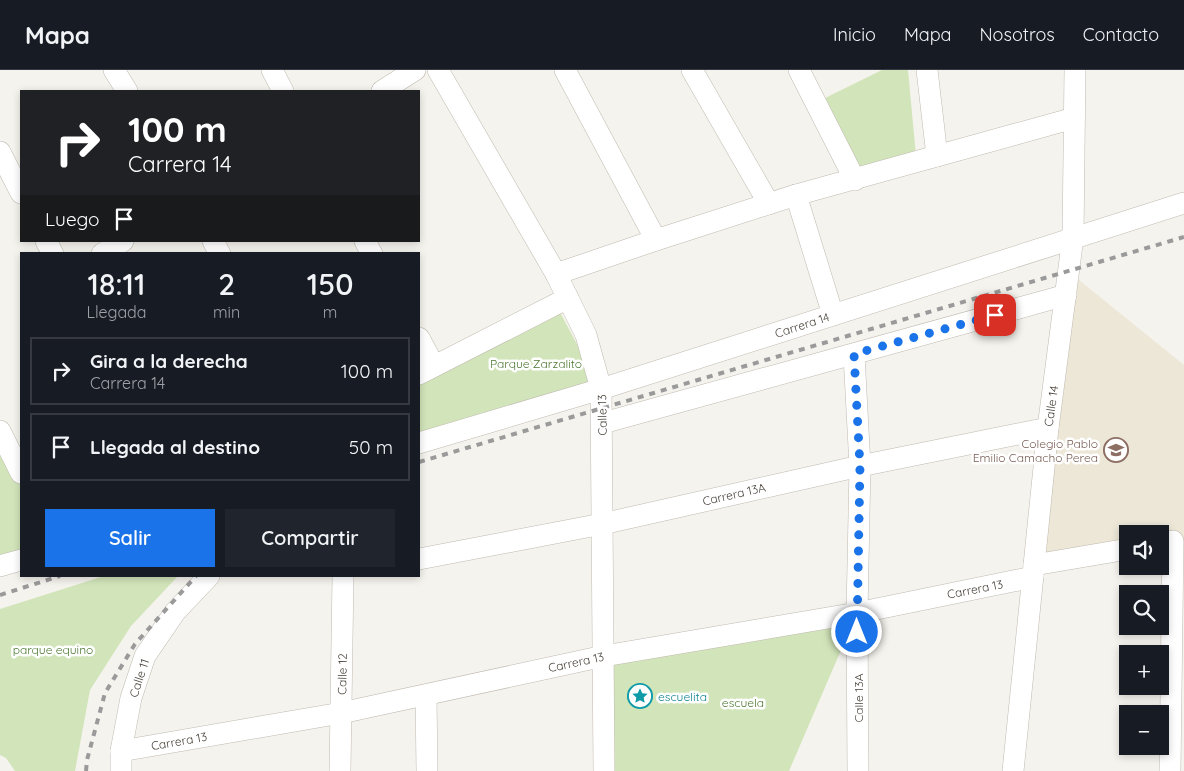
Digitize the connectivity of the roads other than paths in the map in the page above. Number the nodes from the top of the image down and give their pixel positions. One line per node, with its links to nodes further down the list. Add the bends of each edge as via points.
1 (114, 70): 10 (street)
2 (272, 70): 11 (street)
3 (415, 70): 12 (street)
4 (438, 70): 25 (street, Calle 13)
5 (565, 70): 22 (street)
6 (692, 70): 20 (street)
7 (799, 70): 16 (street)
8 (927, 70): 15 (street)
9 (1075, 70): 13 (street, Calle 14)
10 (126, 90)
11 (282, 90)
12 (384, 90)
13 (1074, 118): 15 (street); 21 (street, Calle 14)
14 (1, 155): 17 (street)
15 (937, 156): 16 (street)
16 (855, 180): 18 (street)
17 (20, 191)
18 (796, 195): 20 (street); 28 (street)
19 (1184, 203): 21 (street, Carrera 14)
20 (768, 204): 22 (street)
21 (1073, 237): 26 (street, Calle 14); 28 (street, Carrera 14)
22 (656, 240): 25 (street)
23 (121, 242): 24 (street)
24 (105, 252)
25 (556, 274): 27 (street, Calle 13)
26 (1066, 295): 30 (street); 34 (street, Calle 14)
27 (568, 298): 31 (street); 32 (street, Calle 13, via 586,335)
28 (833, 315): 32 (street, Carrera 14)
29 (420, 343): 31 (street)
30 (854, 354): 33 (street); 37 (street, Calle 13A)
31 (426, 370)
32 (601, 389): 33 (street, Calle 13); 36 (street, Carrera 14)
33 (603, 422): 39 (street, Calle 13)
34 (1048, 428): 37 (street, Carrera 13A); 45 (street, Calle 14)
35 (1, 436): 38 (street)
36 (420, 443)
37 (860, 466): 39 (street, Carrera 13A); 48 (street, Calle 13A)
38 (20, 471)
39 (602, 524): 42 (street, Carrera 13A); 49 (street, Calle 13)
40 (1172, 541): 58 (street)
41 (1119, 551): 45 (street, Carrera 13)
42 (420, 559)
43 (20, 560): 44 (street)
44 (0, 566)
45 (1033, 571): 48 (street, Carrera 13); 57 (street, Calle 14)
46 (208, 577): 52 (street, Calle 11, via 175,612 145,656 133,691)
47 (343, 577): 51 (street, Calle 12)
48 (857, 612): 49 (street, Carrera 13); 56 (street, Calle 13A)
49 (604, 656): 50 (street, Carrera 13); 55 (street, Calle 13)
50 (426, 695): 51 (street, Carrera 13); 54 (street)
51 (341, 713): 52 (street, Carrera 13); 53 (street, Calle 12)
52 (121, 761)
53 (340, 771)
54 (427, 771)
55 (604, 771)
56 (858, 771)
57 (1013, 771)
58 (1170, 771)

